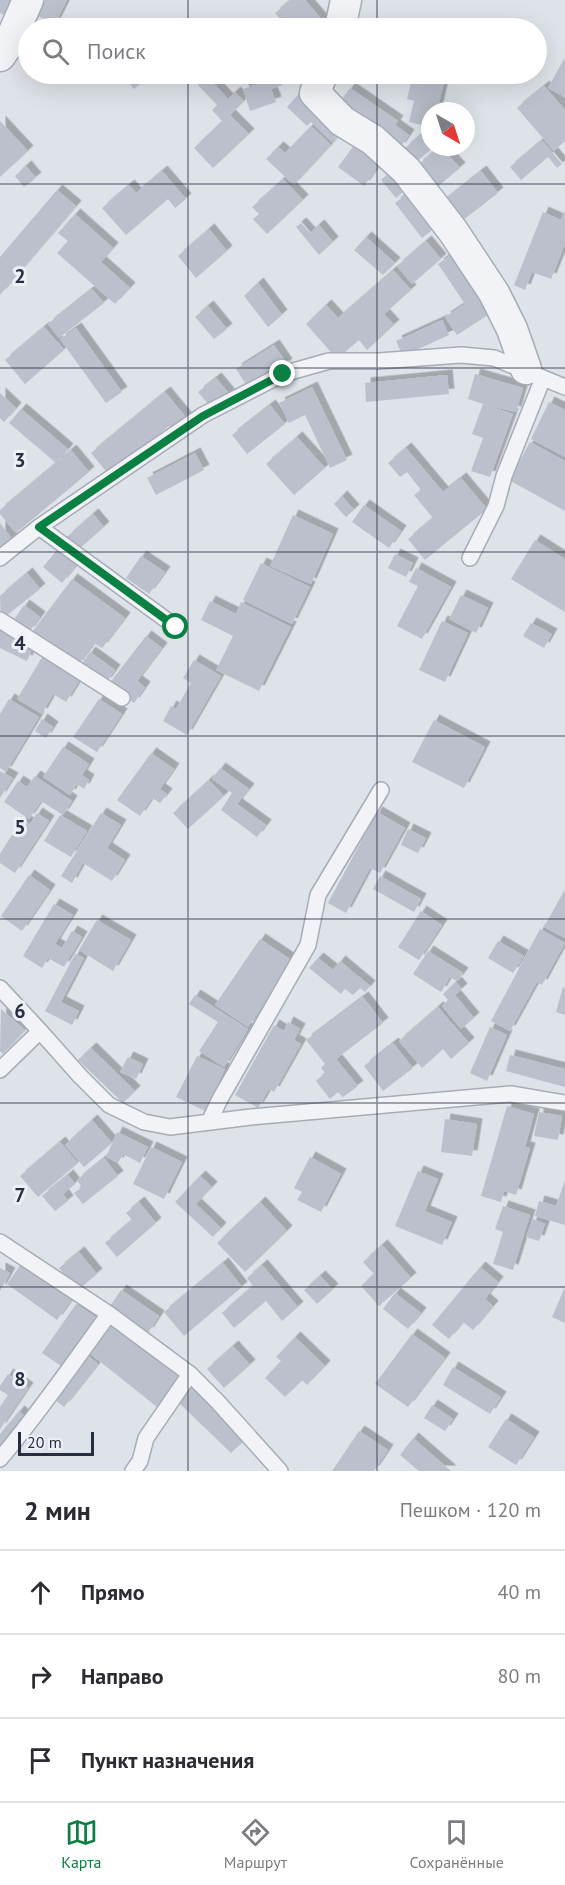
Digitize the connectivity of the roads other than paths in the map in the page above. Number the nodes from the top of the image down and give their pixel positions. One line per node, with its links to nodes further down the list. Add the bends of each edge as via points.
1 (28, 0): 3 (street)
2 (346, 0): 4 (street)
3 (20, 18)
4 (342, 18)
5 (18, 23): 6 (street)
6 (0, 56)
7 (318, 84): 8 (street, via 315,93 342,121 373,140 406,170 453,231 494,293)
8 (535, 374): 9 (lane); 10 (lane, via 494,358 460,355 329,361 283,374 203,416); 12 (lane, via 496,506)
9 (565, 387)
10 (39, 527): 11 (lane); 14 (lane)
11 (0, 558)
12 (470, 558)
13 (0, 620): 15 (lane)
14 (176, 627)
15 (122, 698)
16 (381, 790): 21 (lane, via 318,895 308,945)
17 (0, 988): 18 (lane)
18 (40, 1031): 19 (lane); 21 (lane, via 109,1105 144,1122 170,1127)
19 (0, 1070)
20 (565, 1102): 21 (lane, via 511,1094)
21 (209, 1122)
22 (0, 1242): 23 (lane)
23 (109, 1314): 24 (lane); 25 (lane, via 31,1423)
24 (190, 1374): 26 (lane, via 146,1438); 27 (lane)
25 (0, 1459)
26 (134, 1471)
27 (280, 1471)

